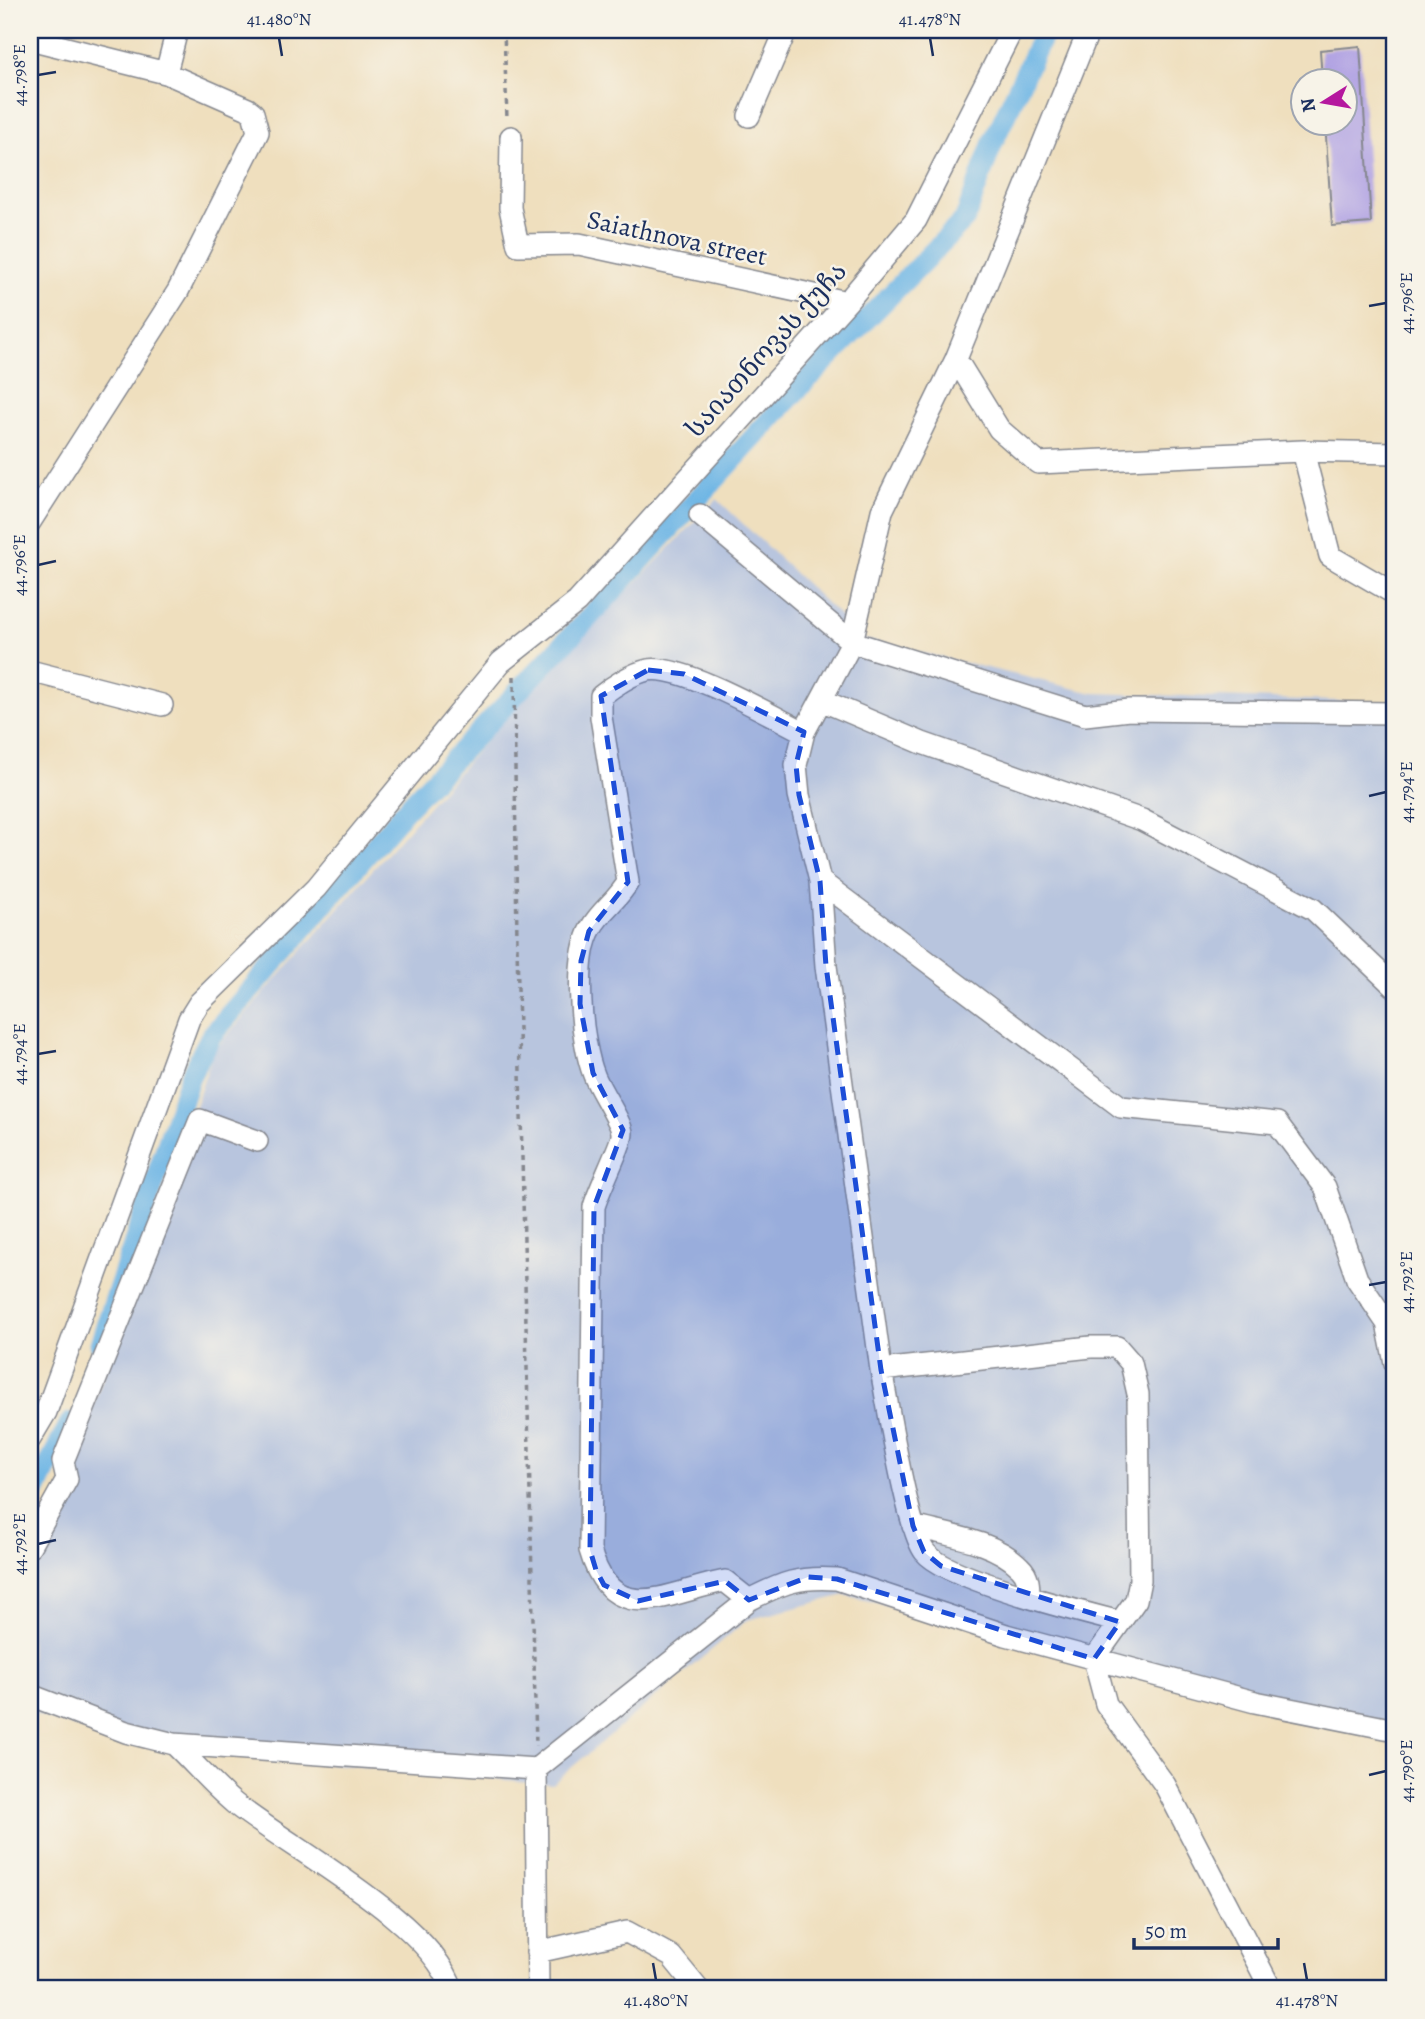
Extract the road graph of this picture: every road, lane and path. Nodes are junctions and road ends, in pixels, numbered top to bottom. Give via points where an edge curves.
1 (177, 30) edge
2 (505, 30) edge
3 (786, 30) edge
4 (1012, 30) edge
5 (1089, 30) edge
6 (30, 39) edge
7 (166, 74) junction
8 (749, 116) dead end
9 (511, 137) joint
10 (848, 302) junction
11 (956, 359) junction
12 (1303, 451) junction
13 (1395, 453) edge
14 (700, 514) dead end
15 (30, 522) edge
16 (1395, 594) edge
17 (852, 642) junction
18 (508, 664) junction
19 (30, 671) edge
20 (821, 699) junction
21 (162, 705) dead end
22 (1395, 713) edge
23 (804, 732) junction
24 (820, 881) junction
25 (1395, 987) edge
26 (257, 1140) dead end
27 (1395, 1363) edge
28 (881, 1370) junction
29 (30, 1439) edge
30 (914, 1526) junction
31 (30, 1546) edge
32 (1029, 1597) junction
33 (749, 1600) junction
34 (1120, 1622) junction
35 (1094, 1659) junction
36 (30, 1695) edge
37 (1395, 1730) edge
38 (173, 1744) junction
39 (536, 1769) junction
40 (537, 1952) junction
41 (452, 1989) edge
42 (538, 1989) edge
43 (698, 1989) edge
44 (1271, 1989) edge

1 - 7 street
2 - 9 path
3 - 8 street
4 - 10 street, საიათნოვას ქუჩა via 916,220
5 - 11 street
6 - 7 street
7 - 15 street via 247,109 257,122 256,141 178,291
9 - 10 street, Saiathnova street via 510,208 518,245 579,244
10 - 18 street, საიათნოვას ქუჩა via 577,602
11 - 12 street via 999,429 1038,463
11 - 17 street via 881,511
12 - 13 street
12 - 16 street via 1330,556
14 - 17 street
17 - 20 street
17 - 22 street via 1085,715 1129,710
18 - 29 street, საიათნოვას ქუჩა via 316,888 212,990 189,1019 46,1412
18 - 39 path via 515,752
19 - 21 street
20 - 23 street
20 - 25 street via 922,743 1142,820 1313,909
23 - 24 street via 796,765 799,795
23 - 33 street via 684,674 649,670 601,696 628,883 620,897 598,915 581,961 580,1004 593,1073 623,1130 594,1207 590,1550 604,1585 618,1595 658,1600 725,1581
24 - 27 street via 1121,1107 1277,1123 1325,1187 1357,1279 1387,1322
24 - 28 street via 825,966
26 - 31 street via 200,1120 63,1461 67,1479
28 - 30 street
28 - 34 street via 1117,1347 1131,1363 1138,1394 1140,1580 1136,1600
30 - 32 street via 924,1552 941,1566
30 - 32 street via 1001,1553 1021,1567
32 - 34 street
33 - 35 street via 779,1584 808,1577 837,1579
33 - 39 street
34 - 35 street
35 - 37 street via 1255,1702
35 - 44 street via 1106,1704 1165,1785
36 - 38 street via 126,1732
38 - 39 street
38 - 41 street via 234,1803 345,1878 407,1931 436,1961
39 - 40 street
40 - 42 street
40 - 43 street via 627,1933 671,1956

